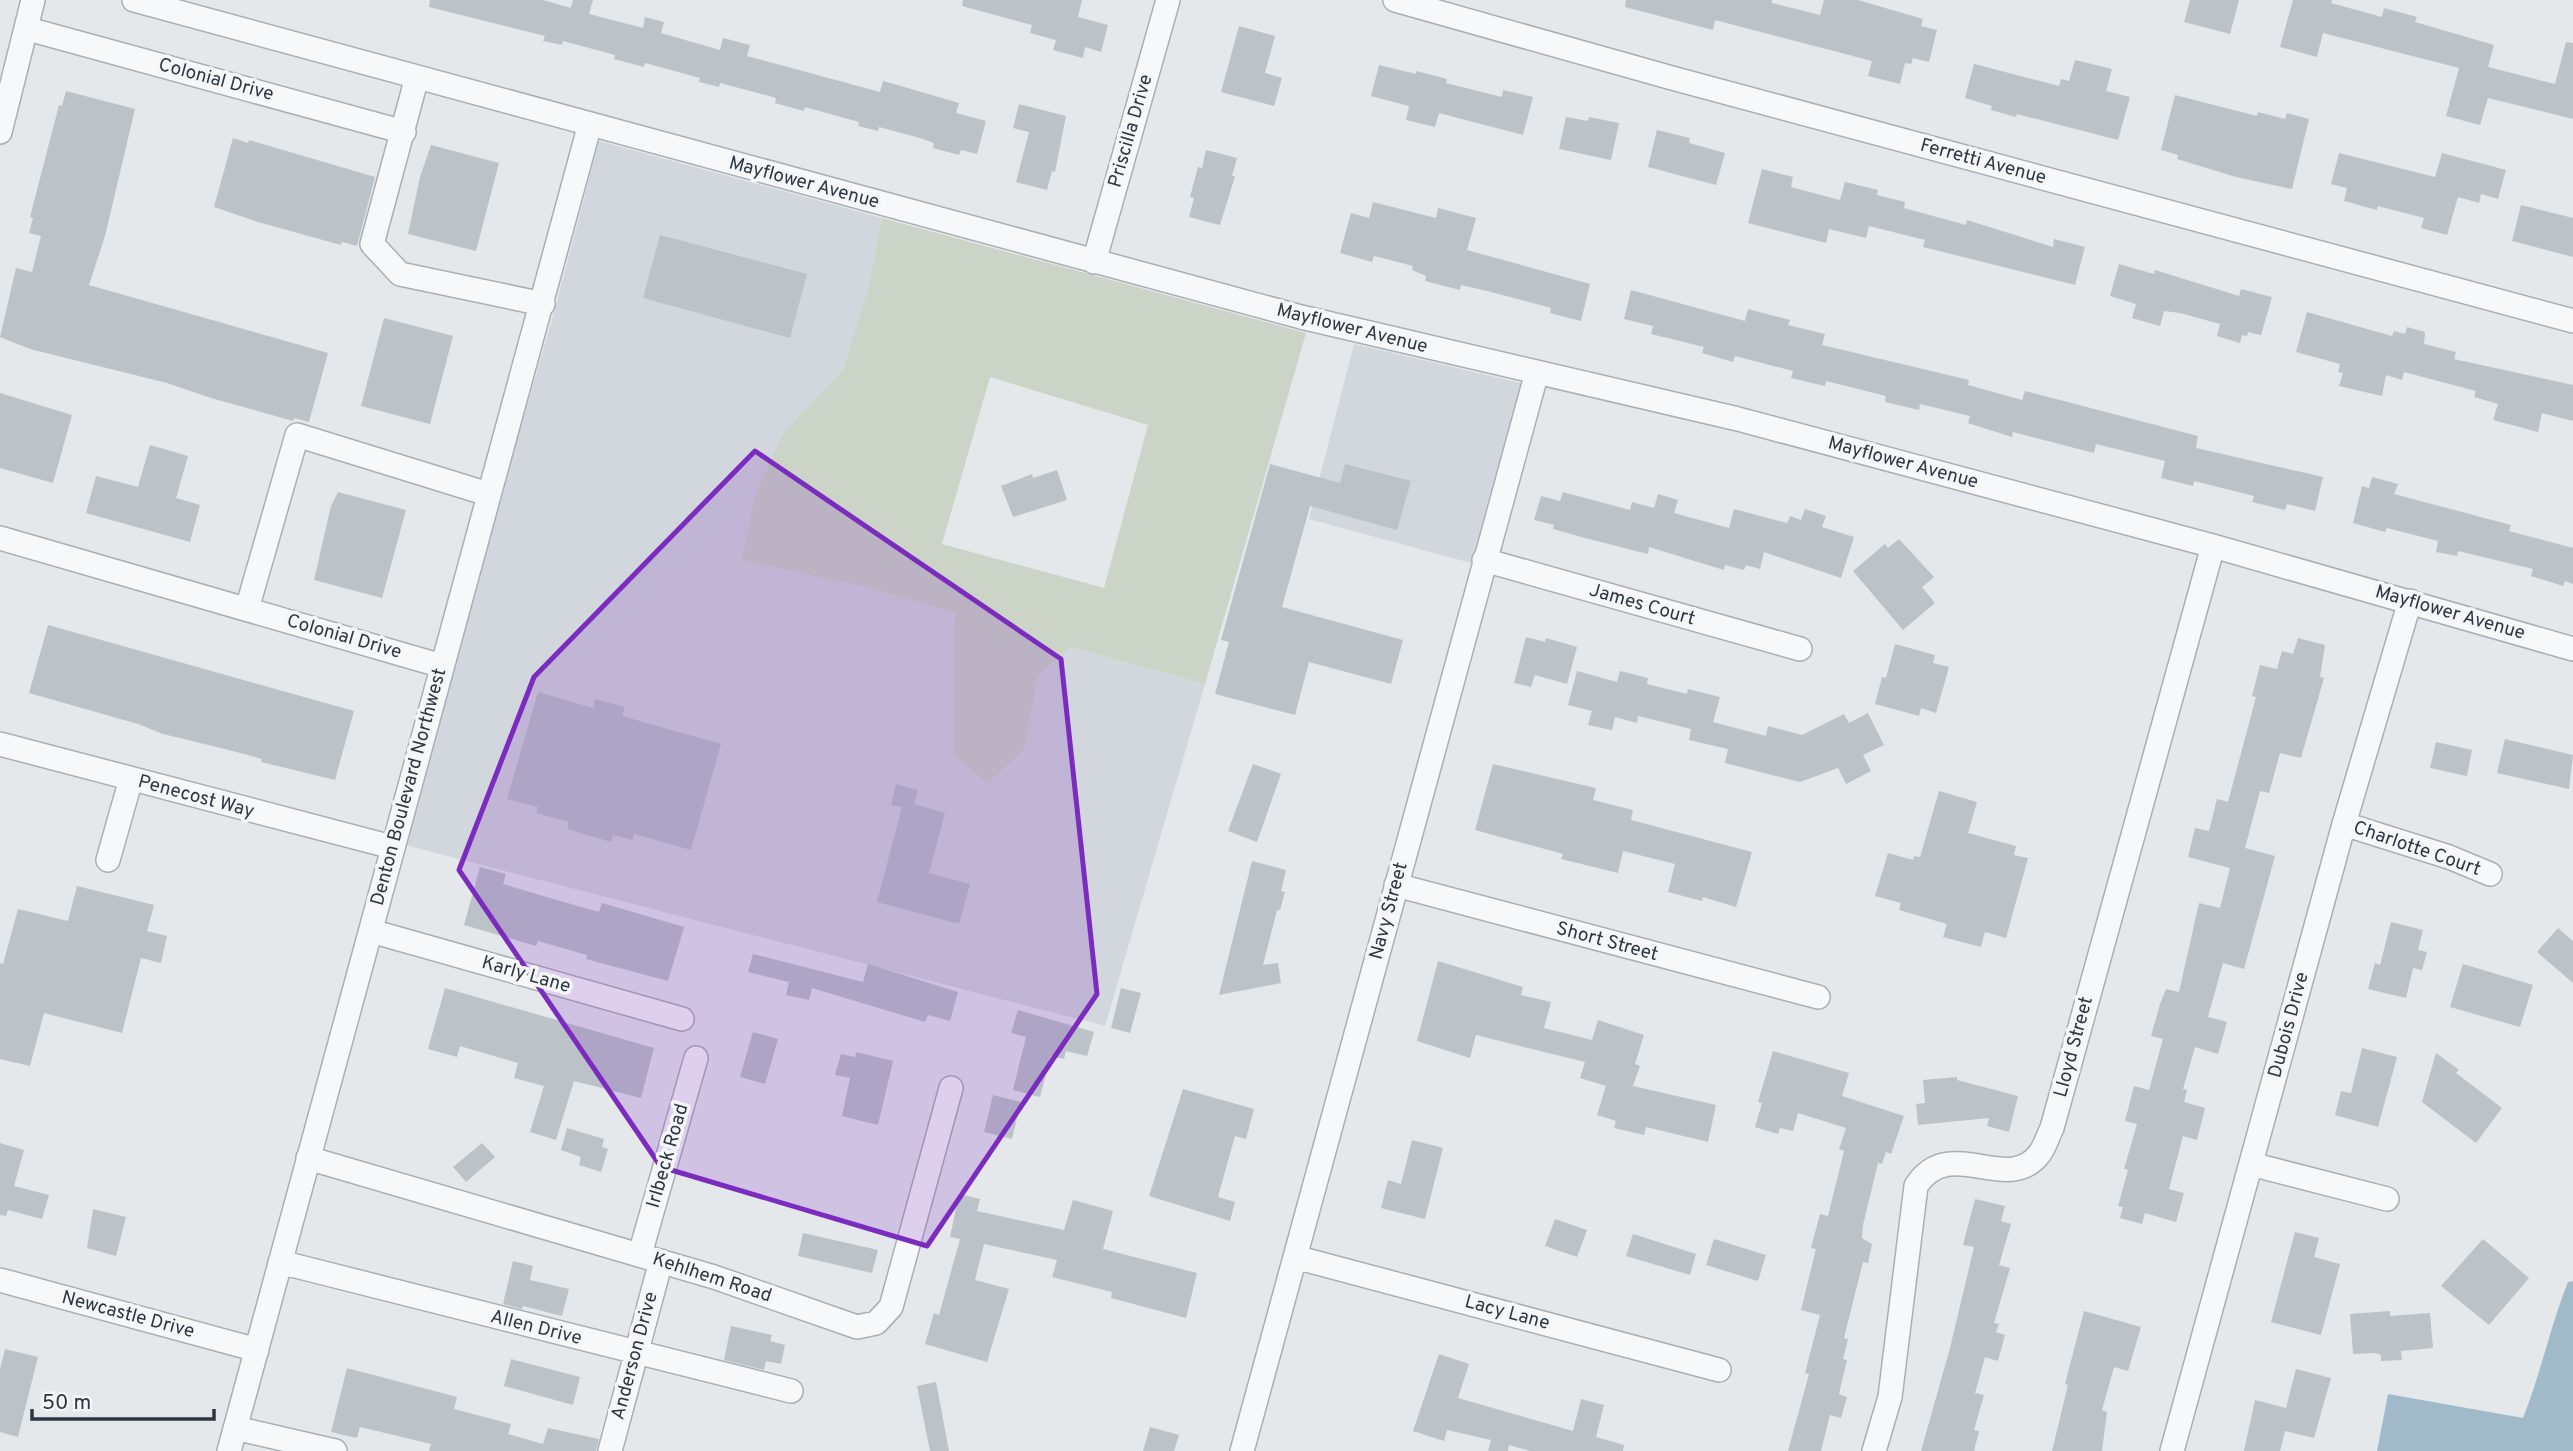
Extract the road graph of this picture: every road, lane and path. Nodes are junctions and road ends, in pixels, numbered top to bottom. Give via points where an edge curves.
1 (33, 0) edge
2 (134, 0) edge
3 (1168, 0) edge
4 (1395, 0) edge
5 (28, 29) junction
6 (417, 77) junction
7 (590, 124) junction
8 (0, 132) edge
9 (404, 132) junction
10 (1094, 262) junction
11 (543, 304) junction
12 (2573, 321) edge
13 (1537, 372) junction
14 (488, 494) junction
15 (0, 538) edge
16 (2213, 546) junction
17 (1484, 560) junction
18 (2410, 601) junction
19 (247, 609) junction
20 (1800, 649) dead end
21 (2573, 649) edge
22 (442, 666) junction
23 (0, 744) edge
24 (131, 779) junction
25 (2344, 824) junction
26 (392, 848) junction
27 (108, 860) dead end
28 (2490, 874) dead end
29 (1396, 885) junction
30 (371, 931) junction
31 (1818, 997) dead end
32 (682, 1019) dead end
33 (696, 1058) dead end
34 (951, 1088) dead end
35 (308, 1158) junction
36 (2251, 1164) junction
37 (2387, 1199) dead end
38 (1295, 1257) junction
39 (650, 1258) junction
40 (280, 1262) junction
41 (0, 1280) edge
42 (257, 1350) junction
43 (636, 1354) junction
44 (1719, 1370) dead end
45 (791, 1391) dead end
46 (235, 1428) junction
47 (229, 1451) edge
48 (335, 1451) edge
49 (610, 1451) edge
50 (1242, 1451) edge
51 (1874, 1451) edge
52 (2172, 1451) edge

1 - 5 street
2 - 6 street, Mayflower Avenue
3 - 10 street, Priscilla Drive
4 - 12 street, Ferretti Avenue
5 - 8 street
5 - 9 street, Colonial Drive
6 - 7 street, Mayflower Avenue
6 - 9 street
7 - 10 street, Mayflower Avenue
7 - 11 street, Denton Boulevard Northwest
9 - 11 street via 372,244 400,274
10 - 13 street, Mayflower Avenue
11 - 14 street, Denton Boulevard Northwest
13 - 16 street, Mayflower Avenue via 1738,419
13 - 17 street, Navy Street
14 - 19 street via 297,435
14 - 22 street, Denton Boulevard Northwest
15 - 19 street, Colonial Drive
16 - 18 street, Mayflower Avenue
16 - 51 street, Lloyd Street via 2052,1128 2040,1153 2028,1164 2004,1170 1958,1162 1940,1164 1925,1172 1916,1186 1890,1397
17 - 20 street, James Court
17 - 29 street, Navy Street
18 - 21 street, Mayflower Avenue
18 - 25 street, Dubois Drive
19 - 22 street, Colonial Drive
22 - 26 street, Denton Boulevard Northwest
23 - 24 street, Penecost Way
24 - 26 street, Penecost Way
24 - 27 street
25 - 28 street, Charlotte Court
25 - 36 street, Dubois Drive
26 - 30 street, Denton Boulevard Northwest
29 - 31 street, Short Street
29 - 38 street, Navy Street
30 - 32 street, Karly Lane
30 - 35 street, Denton Boulevard Northwest
33 - 39 street, Irlbeck Road
34 - 39 street, Kehlhem Road via 891,1307 876,1323 858,1326
35 - 39 street, Kehlhem Road
35 - 40 street, Denton Boulevard Northwest
36 - 37 street
36 - 52 street, Dubois Drive
38 - 44 street, Lacy Lane
38 - 50 street, Navy Street
39 - 43 street, Anderson Drive
40 - 42 street, Denton Boulevard Northwest
40 - 43 street, Allen Drive
41 - 42 street, Newcastle Drive
42 - 46 street, Denton Boulevard Northwest
43 - 45 street, Allen Drive
43 - 49 street, Anderson Drive
46 - 47 street, Denton Boulevard Northwest
46 - 48 street

